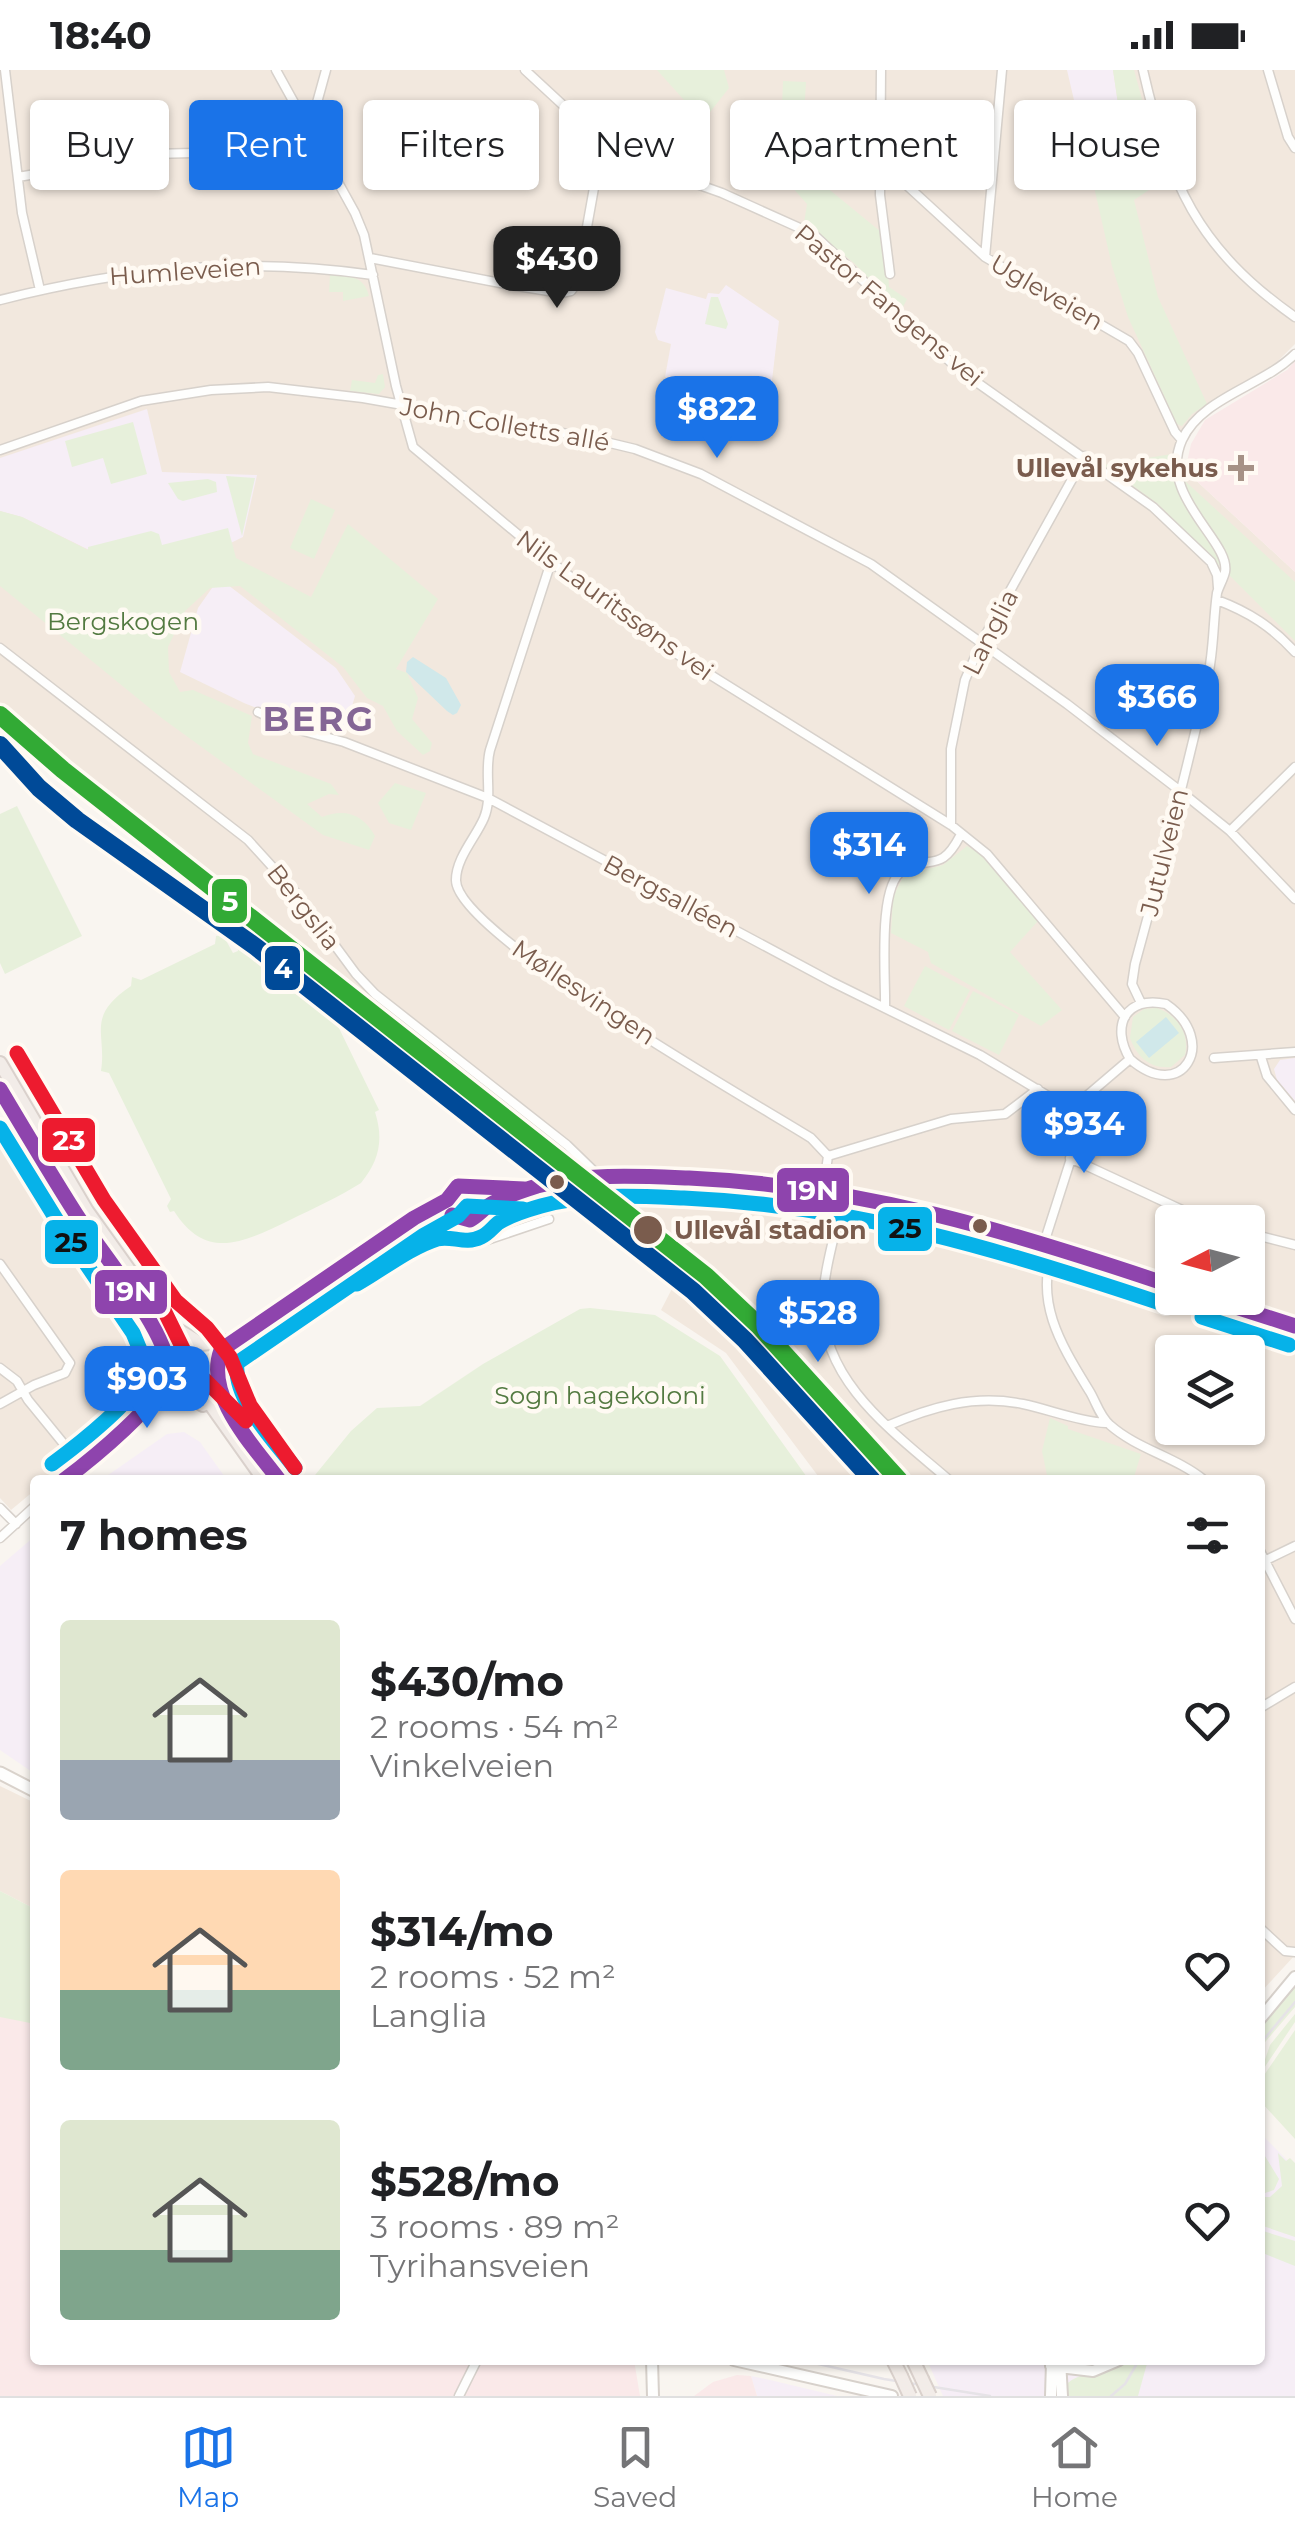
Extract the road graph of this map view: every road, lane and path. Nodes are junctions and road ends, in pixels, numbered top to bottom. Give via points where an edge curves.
1 (5, 70) edge
2 (276, 70) edge
3 (326, 70) edge
4 (525, 70) edge
5 (881, 70) edge
6 (1002, 70) edge
7 (1142, 70) edge
8 (1268, 70) edge
9 (293, 100) edge
10 (318, 100) edge
11 (881, 100) edge
12 (559, 102) edge
13 (1295, 148) edge
14 (189, 153) edge
15 (18, 177) junction
16 (710, 189) edge
17 (343, 190) edge
18 (594, 190) edge
19 (880, 190) edge
20 (912, 190) edge
21 (985, 257) junction
22 (370, 258) junction
23 (890, 274) dead end
24 (373, 275) junction
25 (40, 290) junction
26 (0, 300) edge
27 (1295, 317) edge
28 (1295, 354) edge
29 (401, 406) junction
30 (1182, 440) junction
31 (0, 450) edge
32 (1085, 456) junction
33 (551, 562) junction
34 (1218, 588) junction
35 (1217, 600) junction
36 (981, 643) junction
37 (0, 648) edge
38 (1295, 652) edge
39 (258, 712) dead end
40 (1295, 767) edge
41 (1179, 790) junction
42 (488, 798) junction
43 (950, 825) junction
44 (1230, 831) junction
45 (960, 836) junction
46 (1295, 899) edge
47 (1140, 1003) junction
48 (885, 1008) junction
49 (1125, 1016) junction
50 (1295, 1052) edge
51 (1261, 1057) junction
52 (1214, 1058) dead end
53 (1130, 1059) junction
54 (0, 1064) edge
55 (0, 1089) edge
56 (1038, 1089) junction
57 (1295, 1110) edge
58 (1070, 1112) junction
59 (828, 1156) junction
60 (1070, 1158) junction
61 (596, 1177) junction
62 (476, 1188) junction
63 (525, 1189) junction
64 (823, 1192) junction
65 (843, 1195) junction
66 (447, 1200) junction
67 (1171, 1205) edge
68 (482, 1210) junction
69 (452, 1215) junction
70 (550, 1219) dead end
71 (471, 1220) junction
72 (1265, 1237) edge
73 (1049, 1245) junction
74 (1295, 1245) edge
75 (0, 1264) edge
76 (347, 1267) junction
77 (1155, 1280) edge
78 (1261, 1315) edge
79 (156, 1319) junction
80 (1295, 1326) edge
81 (236, 1338) junction
82 (0, 1368) edge
83 (23, 1391) junction
84 (156, 1397) junction
85 (0, 1404) edge
86 (228, 1420) junction
87 (1106, 1423) junction
88 (887, 1426) junction
89 (82, 1465) junction
90 (70, 1475) edge
91 (261, 1475) edge
92 (275, 1475) edge
93 (943, 1475) edge
94 (1197, 1475) edge
95 (0, 1508) edge
96 (30, 1511) edge
97 (16, 1524) junction
98 (0, 1538) edge
99 (1295, 1546) edge
100 (1265, 1557) edge
101 (1265, 1564) edge
102 (1295, 1619) edge
103 (1295, 1687) edge
104 (1265, 1705) edge
105 (0, 1773) edge
106 (30, 1788) edge
107 (1265, 1932) edge
108 (1294, 1952) edge
109 (1295, 1978) edge
110 (1265, 2013) edge
111 (474, 2365) edge
112 (652, 2365) edge
113 (756, 2365) edge
114 (896, 2365) edge
115 (915, 2365) edge
116 (1056, 2365) edge
117 (1056, 2365) edge
118 (1065, 2365) edge
119 (1107, 2365) edge
120 (459, 2396) edge
121 (653, 2396) edge
122 (892, 2396) edge
123 (910, 2396) edge
124 (930, 2396) edge
125 (1052, 2396) edge
126 (1062, 2396) edge

1 - 15 street
2 - 9 street, Nils Lauritssøns vei
3 - 10 street
4 - 12 street, Pastor Fangens vei
5 - 11 street
6 - 21 street
7 - 27 street via 1165,155 1190,209 1233,267
8 - 13 street
14 - 15 street
15 - 25 street
16 - 32 street, Pastor Fangens vei via 813,234 958,369
17 - 22 street, Nils Lauritssøns vei
18 - 22 street via 571,291
19 - 23 street
20 - 21 street, Ugleveien
21 - 30 street, Ugleveien via 1129,342
22 - 24 street, Nils Lauritssøns vei
24 - 25 street, Humleveien via 228,264 133,271
24 - 29 street, Nils Lauritssøns vei
25 - 26 street, Humleveien
28 - 30 street via 1198,418
29 - 31 street, John Colletts allé via 298,389 226,388 141,402
29 - 33 street, Nils Lauritssøns vei via 413,447
29 - 36 street, John Colletts allé via 585,437 701,474 871,564
30 - 34 street, Jutulveien via 1184,493 1225,562
32 - 34 street, Pastor Fangens vei via 1153,507 1210,562
32 - 36 street, Langlia
33 - 42 street, Møllesvingen via 485,768
33 - 43 street, Nils Lauritssøns vei via 710,677
34 - 35 street, Jutulveien
35 - 38 street via 1271,628
35 - 41 street, Jutulveien via 1208,674
36 - 41 street, John Colletts allé
36 - 43 street, Langlia via 954,724
37 - 61 street, Bergslia via 248,840 375,994 567,1146
39 - 42 street, Bergsalléen
40 - 44 street
41 - 44 street, John Colletts allé
41 - 47 street, Jutulveien via 1135,964 1132,984
42 - 48 street, Bergsalléen
42 - 59 street, Møllesvingen via 456,881 473,910 534,964 798,1130
43 - 45 street, Nils Lauritssøns vei
44 - 46 street, John Colletts allé
45 - 48 street via 948,856 896,876 883,920
45 - 49 street, Nils Lauritssøns vei via 986,854
47 - 49 street
47 - 53 street via 1166,1004 1178,1012 1194,1040 1193,1054 1181,1071 1162,1076
48 - 56 street, Bergsalléen
49 - 53 street via 1121,1038
50 - 51 street
51 - 52 street
51 - 57 street via 1266,1076
53 - 58 street
54 - 79 highway
55 - 79 highway via 77,1216
56 - 58 street, Bergsalléen
56 - 59 street via 1005,1114 952,1118
58 - 60 street via 1078,1130
59 - 64 street
60 - 67 street
60 - 73 street
61 - 63 main road
61 - 64 main road via 707,1179
62 - 63 main road
62 - 66 main road via 458,1186
62 - 68 main road
63 - 68 main road
64 - 65 main road
65 - 73 main road
65 - 88 street via 826,1274 824,1321 855,1392
66 - 69 main road
66 - 76 main road
68 - 71 main road
69 - 71 main road
69 - 76 main road via 424,1222
70 - 71 street via 484,1241
72 - 74 street
73 - 77 main road
73 - 87 street via 1045,1281 1051,1316
75 - 83 street via 70,1364 66,1373
76 - 81 main road
78 - 80 main road
79 - 81 highway via 201,1344
79 - 84 highway via 169,1367
79 - 86 highway
81 - 86 highway via 215,1358
82 - 83 street
83 - 85 street
83 - 89 street
84 - 86 highway via 187,1392
84 - 89 street
86 - 91 highway
86 - 92 highway
87 - 88 street via 987,1400 944,1404
87 - 94 street
88 - 93 street
89 - 90 street
95 - 97 street
96 - 97 street
97 - 98 street
99 - 100 street
101 - 102 street
103 - 104 street
105 - 106 main road
107 - 108 street
109 - 110 street
111 - 120 street
112 - 121 street
113 - 122 street
114 - 123 highway, bridge
115 - 124 highway, bridge
116 - 125 street
117 - 126 street
118 - 119 street via 1093,2371

